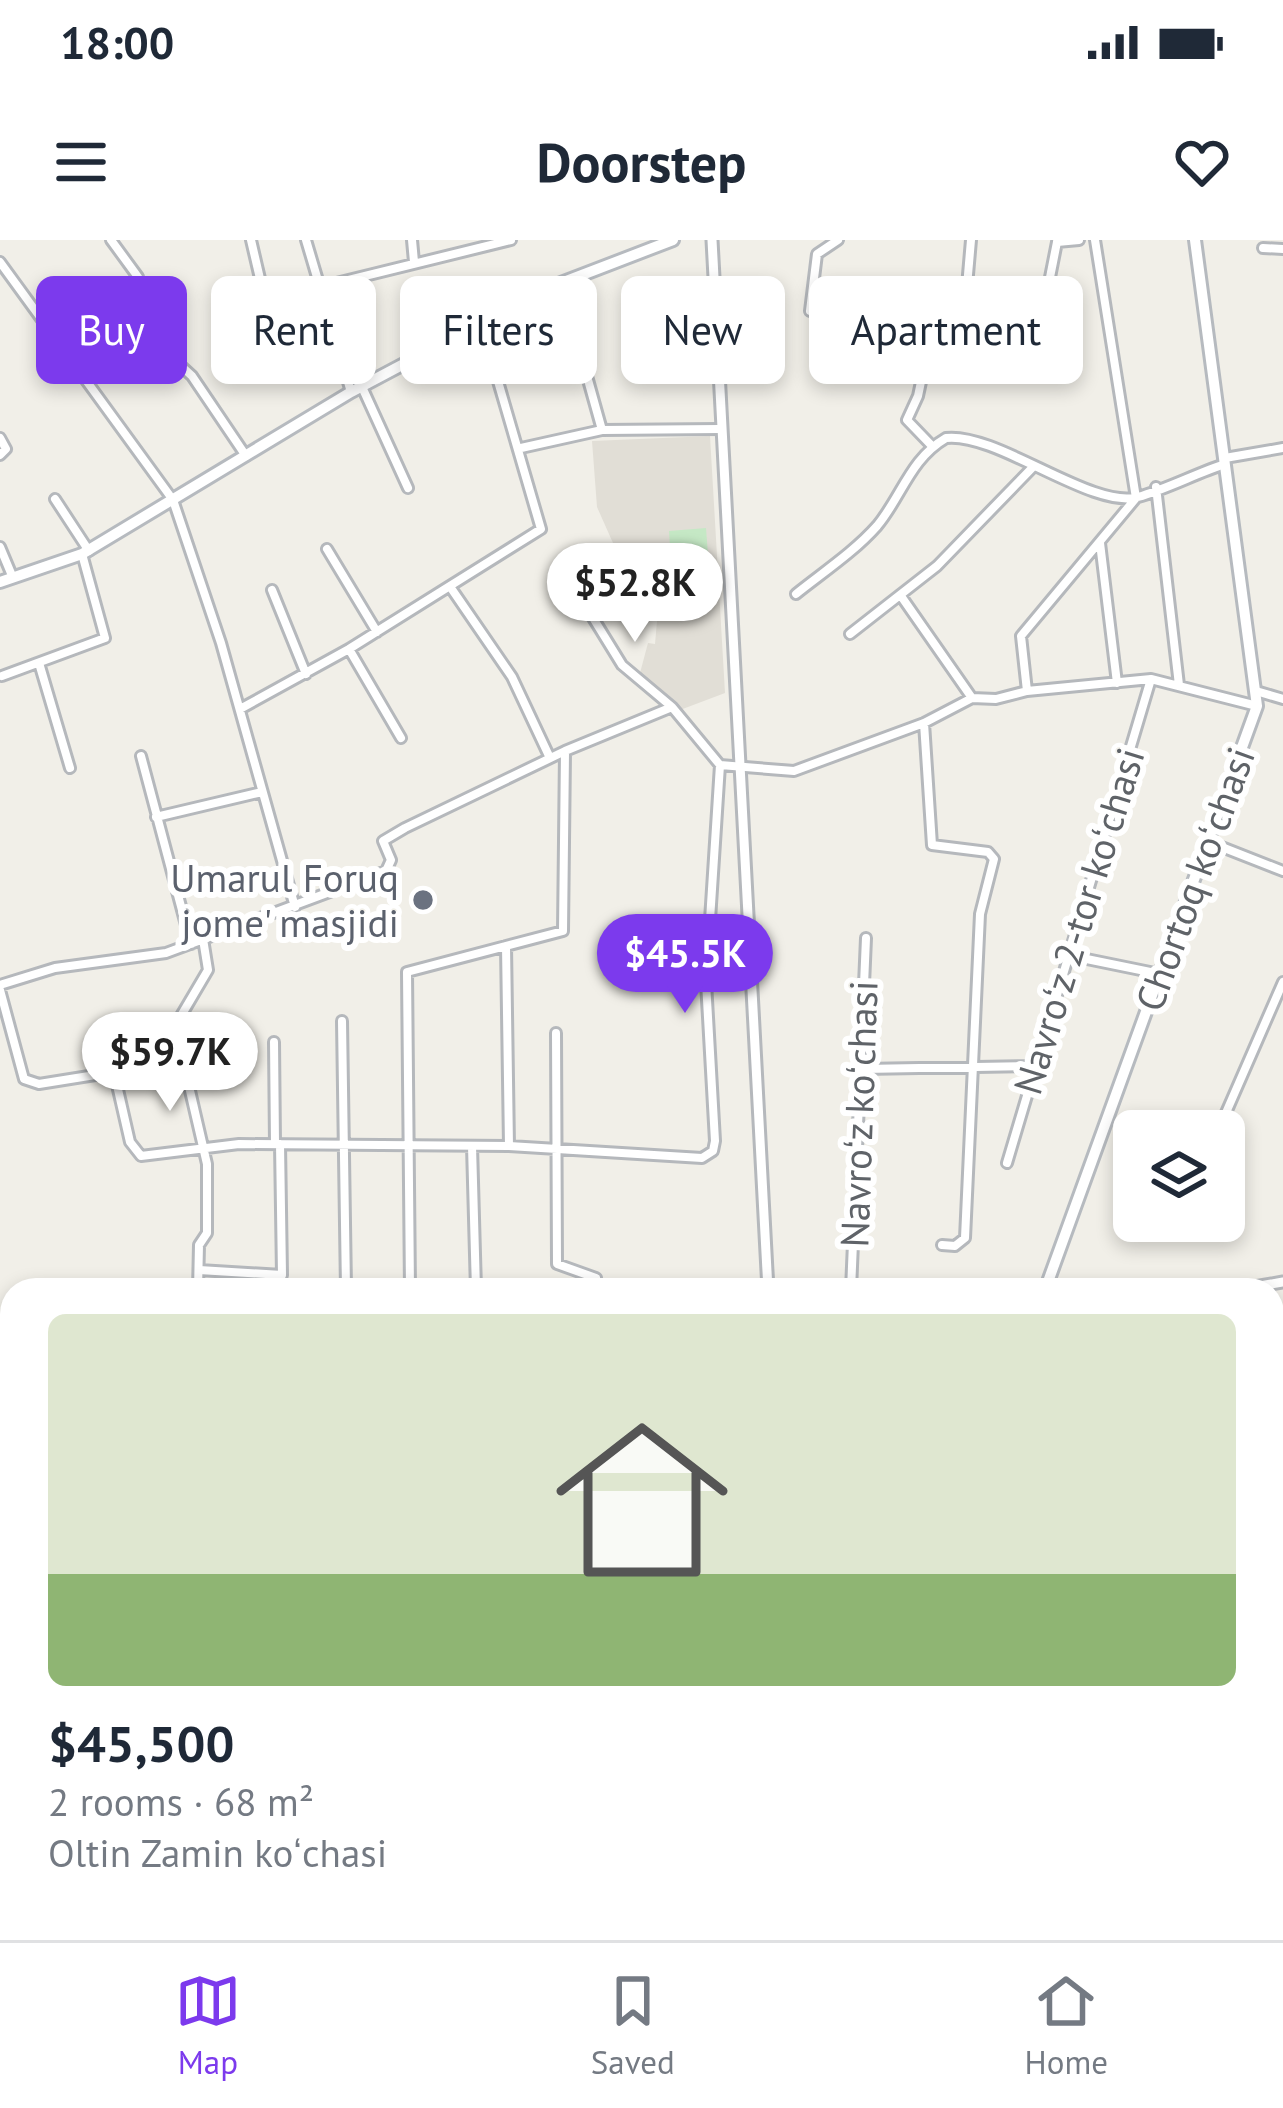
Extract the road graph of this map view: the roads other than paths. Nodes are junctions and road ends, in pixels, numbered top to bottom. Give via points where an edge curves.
1 (111, 240) edge
2 (251, 240) edge
3 (306, 240) edge
4 (412, 240) edge
5 (511, 240) edge
6 (673, 240) edge
7 (712, 240) edge
8 (838, 240) edge
9 (971, 240) edge
10 (1079, 240) edge
11 (1095, 240) edge
12 (1195, 240) edge
13 (1057, 241) edge
14 (1263, 248) dead end
15 (1283, 249) edge
16 (0, 262) edge
17 (414, 262) junction
18 (259, 276) edge
19 (317, 276) edge
20 (361, 276) edge
21 (579, 276) edge
22 (815, 276) edge
23 (1050, 276) edge
24 (400, 366) edge
25 (353, 384) edge
26 (501, 384) edge
27 (589, 384) edge
28 (356, 390) junction
29 (720, 429) junction
30 (602, 430) junction
31 (0, 438) edge
32 (932, 446) junction
33 (521, 448) junction
34 (1283, 448) edge
35 (0, 455) edge
36 (246, 456) junction
37 (1225, 461) junction
38 (1032, 469) junction
39 (1156, 487) junction
40 (408, 488) dead end
41 (1136, 498) junction
42 (55, 499) dead end
43 (173, 500) junction
44 (1100, 544) junction
45 (0, 547) edge
46 (327, 548) dead end
47 (86, 552) junction
48 (6, 580) edge
49 (451, 588) junction
50 (272, 590) dead end
51 (796, 594) dead end
52 (901, 596) junction
53 (582, 600) dead end
54 (377, 632) junction
55 (850, 634) dead end
56 (349, 649) junction
57 (39, 663) junction
58 (306, 674) junction
59 (2, 676) edge
60 (1151, 679) junction
61 (1117, 683) junction
62 (1179, 685) junction
63 (1028, 691) junction
64 (1256, 691) junction
65 (1282, 697) edge
66 (972, 698) junction
67 (1257, 706) junction
68 (672, 707) junction
69 (240, 709) junction
70 (924, 723) junction
71 (401, 738) dead end
72 (565, 751) junction
73 (141, 756) dead end
74 (550, 758) junction
75 (720, 765) junction
76 (70, 768) dead end
77 (740, 770) junction
78 (262, 792) junction
79 (157, 817) junction
80 (1209, 842) junction
81 (1283, 872) edge
82 (295, 907) junction
83 (866, 938) dead end
84 (203, 939) junction
85 (190, 944) junction
86 (506, 946) junction
87 (1067, 956) junction
88 (1162, 974) junction
89 (1283, 982) edge
90 (0, 987) edge
91 (342, 1021) dead end
92 (556, 1033) dead end
93 (274, 1042) dead end
94 (1036, 1066) junction
95 (970, 1068) junction
96 (863, 1070) junction
97 (1227, 1110) edge
98 (277, 1144) junction
99 (345, 1145) junction
100 (409, 1146) junction
101 (472, 1146) junction
102 (508, 1146) junction
103 (559, 1148) junction
104 (201, 1149) junction
105 (1006, 1163) dead end
106 (942, 1245) dead end
107 (199, 1270) junction
108 (199, 1278) edge
109 (346, 1278) edge
110 (410, 1278) edge
111 (476, 1278) edge
112 (596, 1278) dead end
113 (766, 1278) edge
114 (852, 1278) edge
115 (1049, 1278) edge

1 - 36 street via 138,277 120,292
2 - 18 street
3 - 19 street
4 - 17 street
5 - 17 street
6 - 21 main road
7 - 29 street
8 - 22 street via 817,254
9 - 32 street via 964,321 932,330 907,420
10 - 13 street
11 - 41 street
12 - 37 main road, Chortoq koʻchasi
13 - 23 street
14 - 15 street
16 - 43 street
17 - 20 street
24 - 28 main road
25 - 28 street
26 - 33 street
27 - 30 street
28 - 36 main road
28 - 40 street
29 - 30 street
29 - 77 street
30 - 33 street
31 - 35 street
32 - 38 street via 978,439
32 - 51 street via 872,532
33 - 49 street via 542,526
34 - 37 street
36 - 43 main road
37 - 39 street
37 - 64 main road, Chortoq koʻchasi
38 - 41 street
38 - 52 street
39 - 41 street
39 - 62 street
41 - 44 street
42 - 47 street
43 - 47 main road
43 - 69 street
44 - 61 street
44 - 63 street via 1021,636
45 - 48 street
46 - 54 street
47 - 48 main road
47 - 57 street via 107,634
49 - 54 street
49 - 74 street via 512,677
50 - 58 street
52 - 55 street
52 - 66 street
53 - 68 street via 622,665
54 - 56 street
56 - 58 street
56 - 71 street
57 - 59 street
57 - 76 street
58 - 69 street
60 - 61 street
60 - 62 street
60 - 87 street, Navroʻz 2-tor koʻchasi
61 - 63 street
62 - 67 street
63 - 66 street
64 - 65 street
64 - 67 main road, Chortoq koʻchasi
66 - 70 street
67 - 80 main road, Chortoq koʻchasi
68 - 72 street
68 - 75 street
69 - 78 street
70 - 77 street via 794,772
70 - 95 street via 933,847 994,856 980,914
72 - 74 street
72 - 86 street via 563,931
73 - 79 street
74 - 82 street via 383,841 392,860 386,871
75 - 77 street
75 - 103 street via 706,982 713,1151 702,1158
77 - 113 street
78 - 79 street
78 - 82 street
79 - 85 street
80 - 81 street
80 - 88 main road, Chortoq koʻchasi
82 - 84 street
83 - 96 street, Navroʻz koʻchasi
84 - 85 street
84 - 104 street via 208,970 175,1026
85 - 90 street via 55,968
86 - 100 street via 407,972
86 - 102 street
87 - 88 street
87 - 94 street, Navroʻz 2-tor koʻchasi
88 - 115 main road, Chortoq koʻchasi
89 - 97 street
90 - 104 street via 24,1079 39,1084 114,1072 134,1152
91 - 99 street
92 - 103 street
93 - 98 street
94 - 95 street
94 - 105 street, Navroʻz 2-tor koʻchasi
95 - 96 street
95 - 106 street via 965,1238
96 - 114 street, Navroʻz koʻchasi
98 - 99 street
98 - 104 street
98 - 107 street via 282,1275
99 - 100 street
99 - 109 street
100 - 101 street
100 - 110 street
101 - 102 street
101 - 111 street
102 - 103 street
103 - 112 street via 557,1264
104 - 107 street via 209,1206
107 - 108 street

